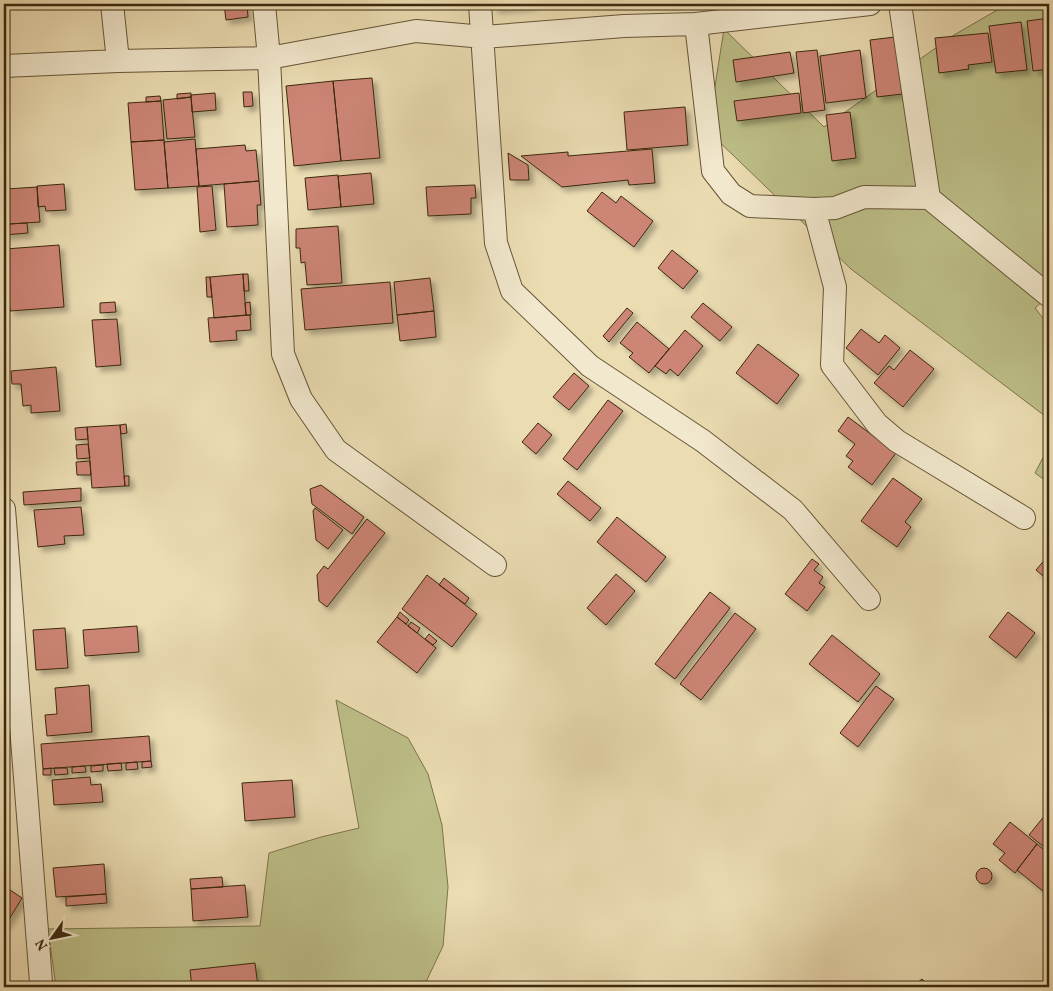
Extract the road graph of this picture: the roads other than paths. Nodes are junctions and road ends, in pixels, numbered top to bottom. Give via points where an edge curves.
1 (112, 4) edge
2 (264, 4) edge
3 (480, 4) edge
4 (870, 4) edge
5 (900, 4) edge
6 (696, 24) junction
7 (484, 37) junction
8 (269, 58) junction
9 (118, 61) junction
10 (4, 66) edge
11 (929, 198) junction
12 (814, 209) junction
13 (1049, 296) edge
14 (4, 509) edge
15 (1024, 518) dead end
16 (495, 565) dead end
17 (7, 573) edge
18 (868, 599) dead end
19 (41, 982) dead end

1 - 9 street
2 - 8 street
3 - 7 street
4 - 6 street
5 - 11 street
6 - 7 street
6 - 12 street via 713,171 731,194 750,206
7 - 8 street via 416,31
7 - 18 street via 496,243 512,291 590,366 703,441 793,510
8 - 9 street
8 - 16 street via 283,354 301,399 336,450
9 - 10 street
11 - 12 street via 864,197 835,208
11 - 13 street
12 - 15 street via 836,287 832,365 877,424 897,441
14 - 17 street
17 - 19 street

